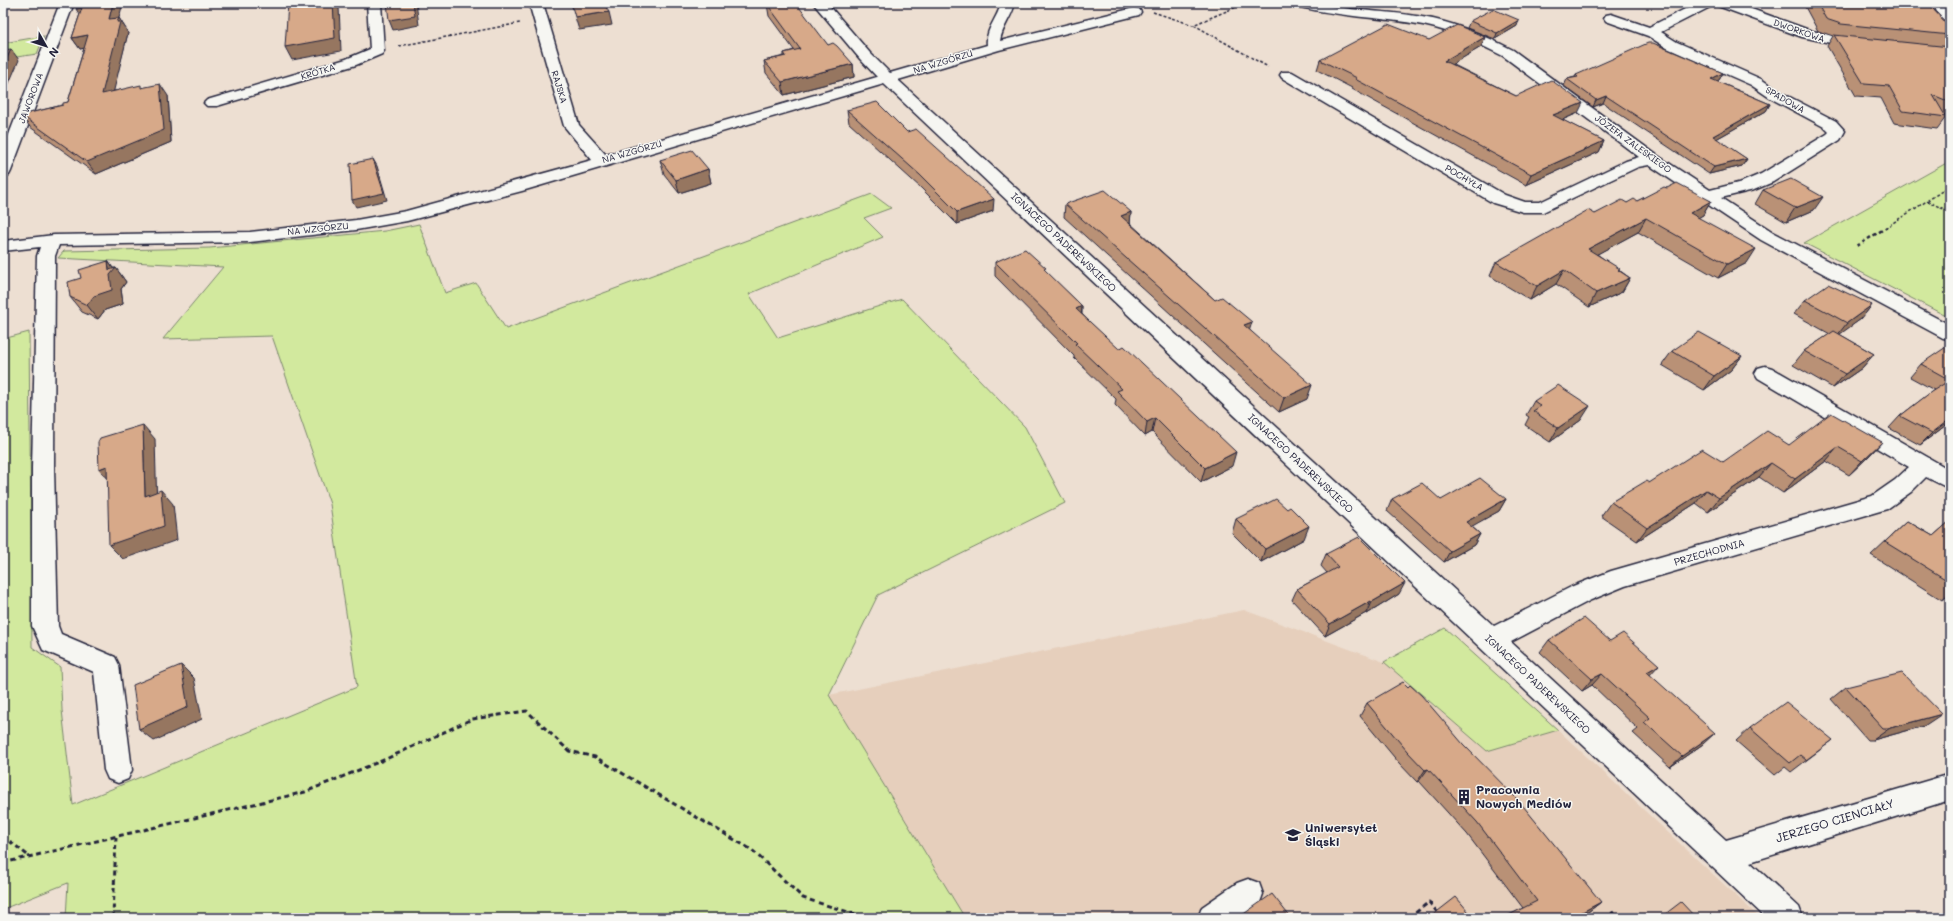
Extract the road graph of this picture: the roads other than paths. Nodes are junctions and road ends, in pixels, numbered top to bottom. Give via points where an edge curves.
1 (67, 3) edge
2 (374, 3) edge
3 (536, 3) edge
4 (820, 3) edge
5 (1008, 3) edge
6 (1301, 3) edge
7 (1707, 3) edge
8 (1723, 3) edge
9 (1941, 3) edge
10 (1945, 3) edge
11 (1950, 6) edge
12 (1134, 12) road end
13 (1611, 18) dead end
14 (1950, 18) edge
15 (1653, 33) junction
16 (994, 47) junction
17 (1875, 47) edge
18 (1280, 72) road end
19 (888, 79) junction
20 (212, 103) dead end
21 (1652, 159) junction
22 (602, 161) junction
23 (3, 171) edge
24 (1706, 196) junction
25 (54, 240) junction
26 (3, 246) edge
27 (1950, 333) edge
28 (1765, 373) dead end
29 (1924, 466) junction
30 (1950, 481) edge
31 (1491, 640) junction
32 (118, 770) dead end
33 (1950, 787) edge
34 (1721, 856) junction
35 (1248, 894) dead end
36 (1213, 918) edge
37 (1788, 918) edge

1 - 23 street, JAWOROWA
2 - 20 street, KRÓTKA via 377,51 350,62
3 - 22 street, RAJSKA via 572,126
4 - 19 street, IGNACEGO PADEREWSKIEGO
5 - 16 street via 994,32
6 - 21 street, JÓZEFA ZALESKIEGO via 1338,12 1422,22 1451,28 1481,39 1508,53
7 - 15 street via 1654,30
8 - 17 street, DWORKOWA via 1814,37 1832,42
9 - 14 street via 1942,11
10 - 11 street
12 - 16 street, NA WZGÓRZU
13 - 15 street
15 - 24 street, SPADOWA via 1672,45 1756,82 1830,124 1837,131 1834,138 1767,178 1748,186
16 - 19 street, NA WZGÓRZU
18 - 21 street, POCHYŁA via 1499,199 1523,207 1534,208 1552,204 1632,164
19 - 22 street, NA WZGÓRZU
19 - 31 street, IGNACEGO PADEREWSKIEGO
21 - 24 street, JÓZEFA ZALESKIEGO
22 - 25 street, NA WZGÓRZU via 447,206 356,225 250,237
24 - 27 street, JÓZEFA ZALESKIEGO via 1767,236
25 - 26 street, NA WZGÓRZU
25 - 32 street via 46,256 43,468 45,626 52,642 106,665
28 - 29 street
29 - 30 street
29 - 31 street, PRZECHODNIA via 1903,486 1879,503 1620,578 1582,593
31 - 34 street, IGNACEGO PADEREWSKIEGO
33 - 34 street, JERZEGO CIENCIAŁY
34 - 37 street, IGNACEGO PADEREWSKIEGO
35 - 36 street

